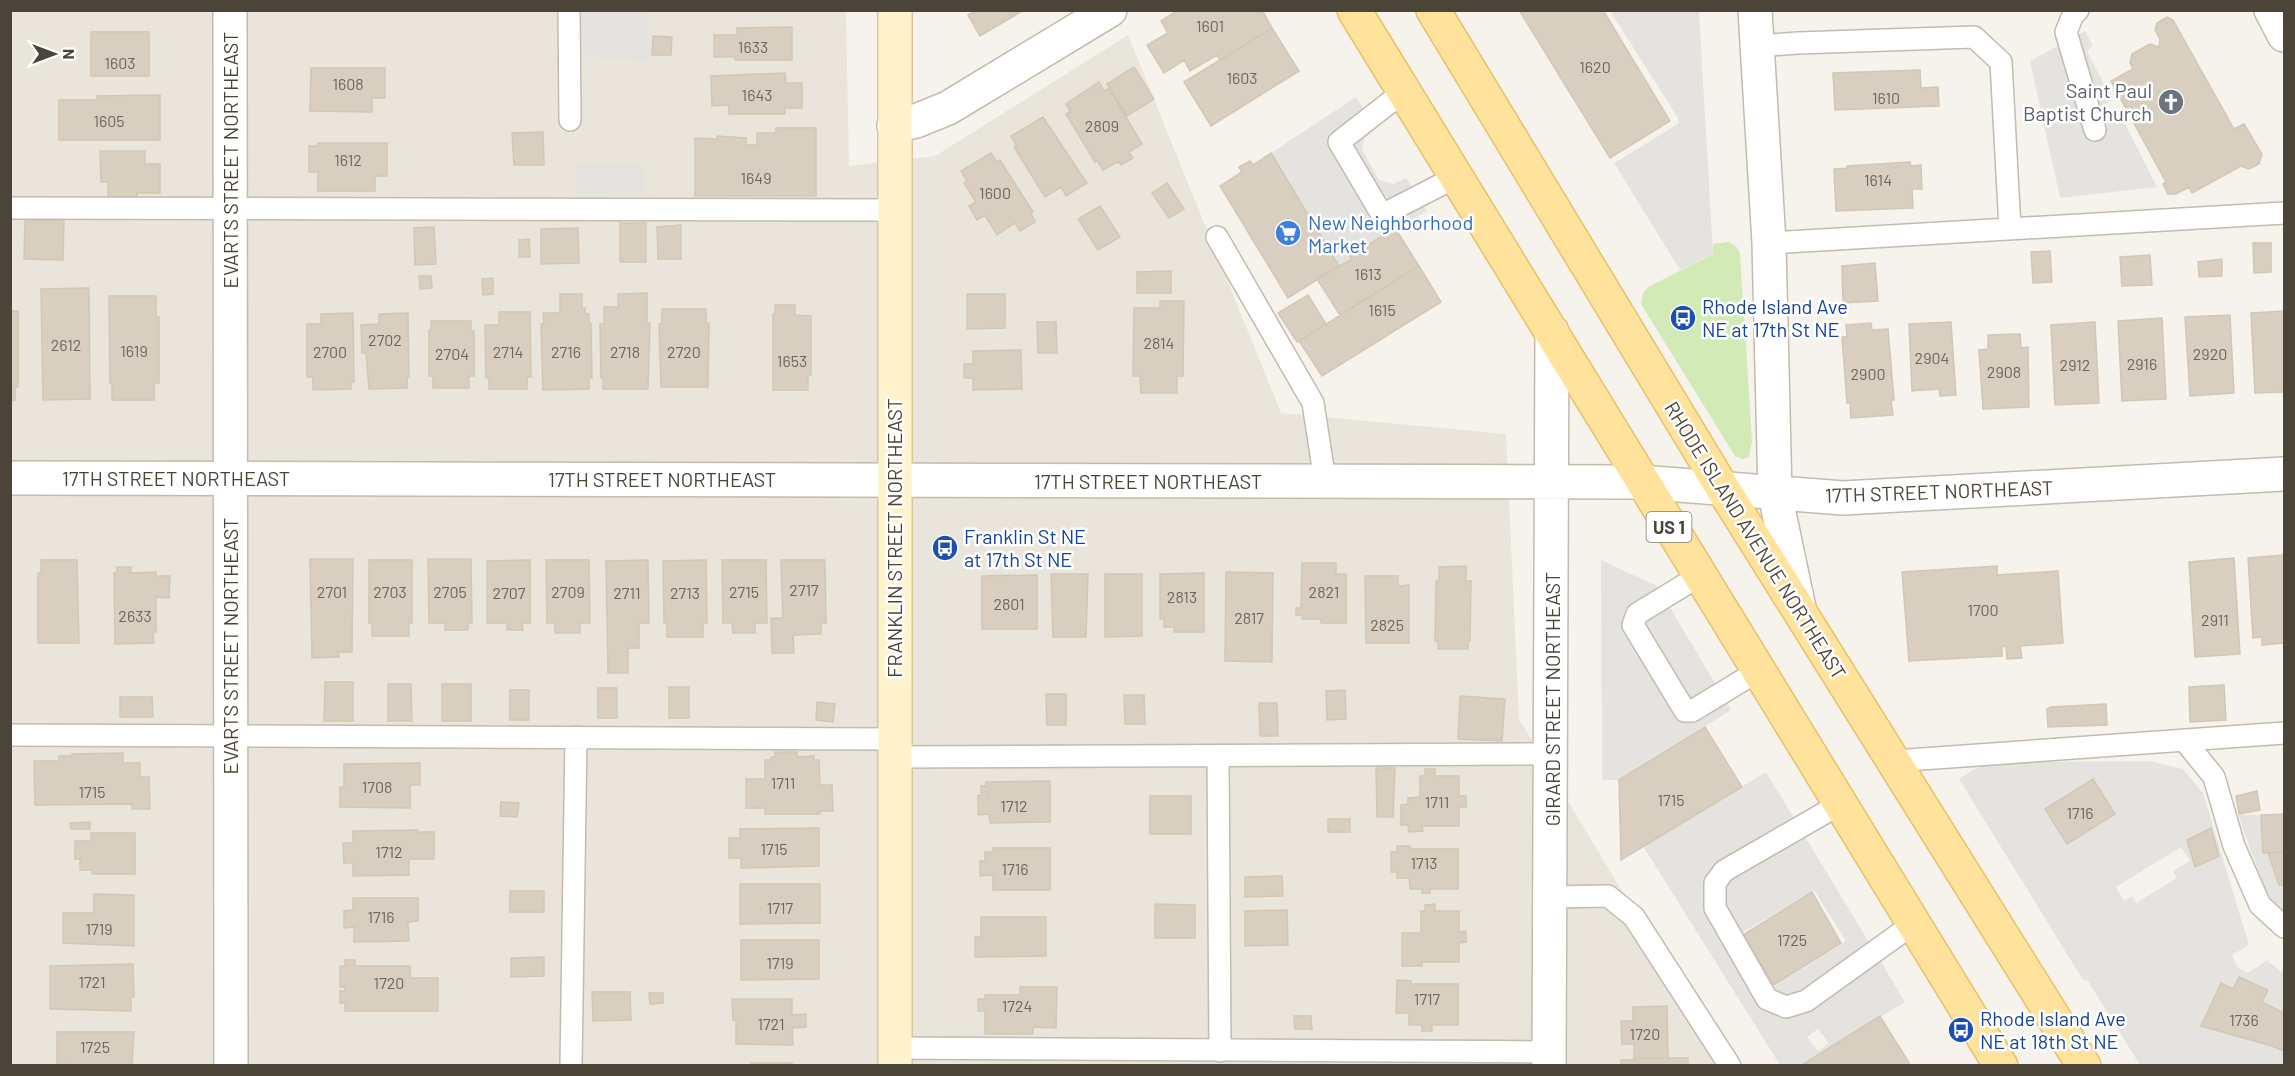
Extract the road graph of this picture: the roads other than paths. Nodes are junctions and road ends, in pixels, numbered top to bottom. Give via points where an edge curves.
1 (230, 10) edge
2 (569, 10) edge
3 (895, 10) edge
4 (1110, 10) edge
5 (1354, 10) edge
6 (1433, 10) edge
7 (1755, 10) edge
8 (2078, 10) edge
9 (2271, 10) edge
10 (2284, 35) edge
11 (1756, 46) junction
12 (1403, 92) junction
13 (570, 120) dead end
14 (894, 126) junction
15 (2095, 130) dead end
16 (1456, 177) junction
17 (10, 208) edge
18 (230, 210) junction
19 (894, 210) junction
20 (2284, 213) edge
21 (2010, 229) junction
22 (1217, 237) dead end
23 (1769, 243) junction
24 (1552, 332) junction
25 (2284, 474) edge
26 (10, 478) edge
27 (230, 478) junction
28 (894, 480) junction
29 (1325, 481) junction
30 (1553, 482) junction
31 (1641, 482) junction
32 (1723, 489) junction
33 (1775, 494) junction
34 (1699, 576) junction
35 (1799, 608) junction
36 (1758, 671) junction
37 (2284, 733) edge
38 (10, 735) edge
39 (230, 735) junction
40 (576, 737) junction
41 (2184, 740) junction
42 (894, 748) junction
43 (1551, 754) junction
44 (1218, 756) junction
45 (1894, 761) junction
46 (1840, 804) junction
47 (1551, 897) junction
48 (1913, 924) junction
49 (2284, 927) edge
50 (1220, 1051) junction
51 (895, 1057) edge
52 (1549, 1059) edge
53 (231, 1065) edge
54 (571, 1065) edge
55 (1730, 1065) edge
56 (2001, 1065) edge
57 (2085, 1065) edge

1 - 18 street, EVARTS STREET NORTHEAST
2 - 13 lane
3 - 14 street, FRANKLIN STREET NORTHEAST
4 - 14 street via 948,108
5 - 12 main road, US 1
6 - 32 main road, RHODE ISLAND AVENUE NORTHEAST
7 - 11 street
8 - 15 lane via 2066,32
9 - 10 street
11 - 21 lane via 1974,37 2001,62
11 - 23 street
12 - 16 main road, US 1
12 - 16 lane via 1339,142 1382,215
14 - 19 street, FRANKLIN STREET NORTHEAST
16 - 24 main road, US 1
17 - 18 lane
18 - 19 lane
18 - 27 street, EVARTS STREET NORTHEAST
19 - 28 street, FRANKLIN STREET NORTHEAST
20 - 21 lane
21 - 23 lane
22 - 29 lane via 1313,403
23 - 33 street
24 - 30 street, GIRARD STREET NORTHEAST
24 - 31 main road, US 1
25 - 33 street, 17TH STREET NORTHEAST via 1844,498
26 - 27 street, 17TH STREET NORTHEAST
27 - 28 street, 17TH STREET NORTHEAST
27 - 39 street, EVARTS STREET NORTHEAST
28 - 29 street, 17TH STREET NORTHEAST
28 - 42 street, FRANKLIN STREET NORTHEAST
29 - 30 street, 17TH STREET NORTHEAST
30 - 31 street, 17TH STREET NORTHEAST
30 - 43 street, GIRARD STREET NORTHEAST
31 - 32 street, 17TH STREET NORTHEAST
31 - 34 main road, US 1
32 - 33 street, 17TH STREET NORTHEAST
32 - 35 main road, RHODE ISLAND AVENUE NORTHEAST
33 - 35 street
34 - 36 main road, US 1
34 - 36 lane via 1637,614 1633,625 1685,711 1692,711
35 - 45 main road, RHODE ISLAND AVENUE NORTHEAST
36 - 46 main road, US 1
37 - 41 lane
38 - 39 lane
39 - 40 lane
39 - 53 street, EVARTS STREET NORTHEAST
40 - 42 lane
40 - 54 lane
41 - 45 lane
41 - 49 lane via 2214,777 2234,846 2260,905
42 - 44 lane
42 - 51 street, FRANKLIN STREET NORTHEAST
43 - 44 lane
43 - 47 street, GIRARD STREET NORTHEAST
44 - 50 lane
45 - 57 main road, RHODE ISLAND AVENUE NORTHEAST
46 - 48 main road, US 1
46 - 48 lane via 1724,871 1714,883 1714,908 1767,999 1786,1007 1806,1001
47 - 52 street, GIRARD STREET NORTHEAST
47 - 55 lane via 1608,896 1634,916
48 - 56 main road, US 1
50 - 51 lane
50 - 52 lane

